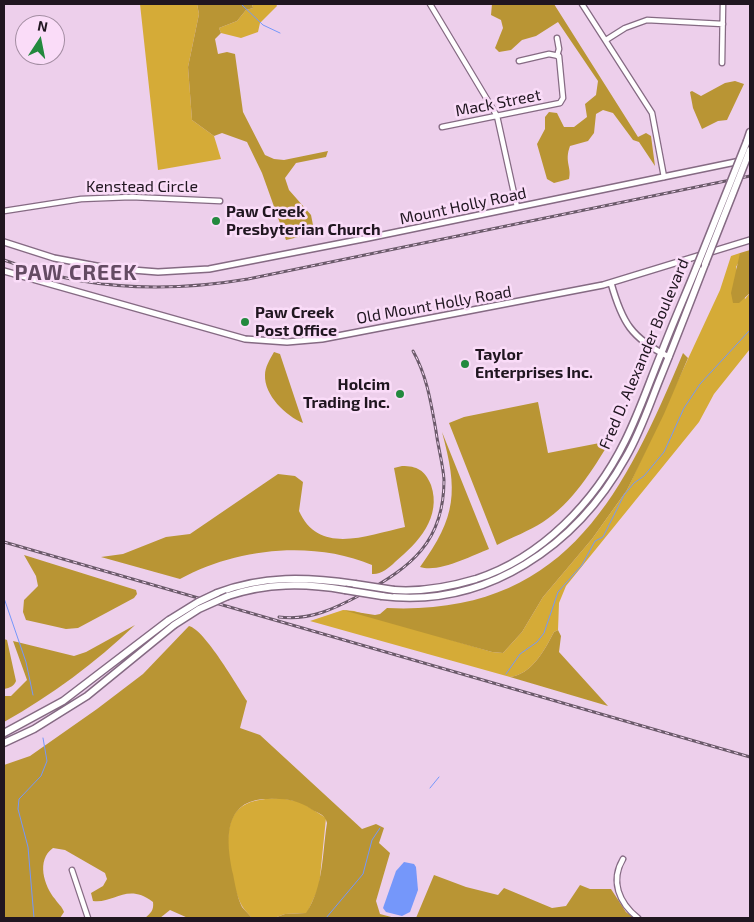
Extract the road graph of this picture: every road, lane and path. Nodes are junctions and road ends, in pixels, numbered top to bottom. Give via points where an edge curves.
1 (430, 4) edge
2 (582, 4) edge
3 (723, 4) edge
4 (723, 24) junction
5 (558, 38) dead end
6 (606, 40) junction
7 (557, 56) junction
8 (519, 61) dead end
9 (722, 63) dead end
10 (496, 116) junction
11 (442, 127) dead end
12 (750, 132) edge
13 (750, 150) edge
14 (750, 159) edge
15 (664, 177) junction
16 (220, 202) dead end
17 (517, 207) junction
18 (4, 211) edge
19 (750, 240) edge
20 (4, 242) edge
21 (4, 271) edge
22 (611, 283) junction
23 (661, 353) junction
24 (669, 357) junction
25 (172, 623) junction
26 (4, 733) edge
27 (4, 743) edge
28 (623, 859) dead end
29 (72, 870) dead end
30 (88, 918) edge
31 (638, 918) edge

1 - 10 street
2 - 6 street
3 - 4 street
4 - 6 street via 647,20
4 - 9 street
5 - 7 street
6 - 15 street via 652,114
7 - 8 street via 549,54
7 - 10 street, Mack Street via 561,59 563,98 560,103
10 - 11 street, Mack Street
10 - 17 street
12 - 23 main road, Fred D. Alexander Boulevard, bridge
13 - 24 main road, Fred D. Alexander Boulevard, bridge
14 - 15 street, Mount Holly Road
15 - 17 street, Mount Holly Road
16 - 18 street, Kenstead Circle via 157,197 107,198
17 - 20 street, Mount Holly Road via 244,263 172,272 82,264
19 - 22 street, Old Mount Holly Road
21 - 22 street, Old Mount Holly Road via 233,336 274,342 322,339
22 - 23 street via 625,324 642,341
23 - 24 street
23 - 25 main road, Fred D. Alexander Boulevard, bridge via 632,426 611,466 583,503 551,536 523,557 482,577 445,587 394,590 316,578 286,578 242,585 198,602
24 - 25 main road, Fred D. Alexander Boulevard, bridge via 639,431 620,467 595,502 552,546 511,574 475,588 441,596 410,598 313,585 259,588 228,596
25 - 26 main road, Fred D. Alexander Boulevard via 63,701
25 - 27 main road, Fred D. Alexander Boulevard via 87,696 34,729
28 - 31 street via 616,873 616,882 623,902
29 - 30 street

